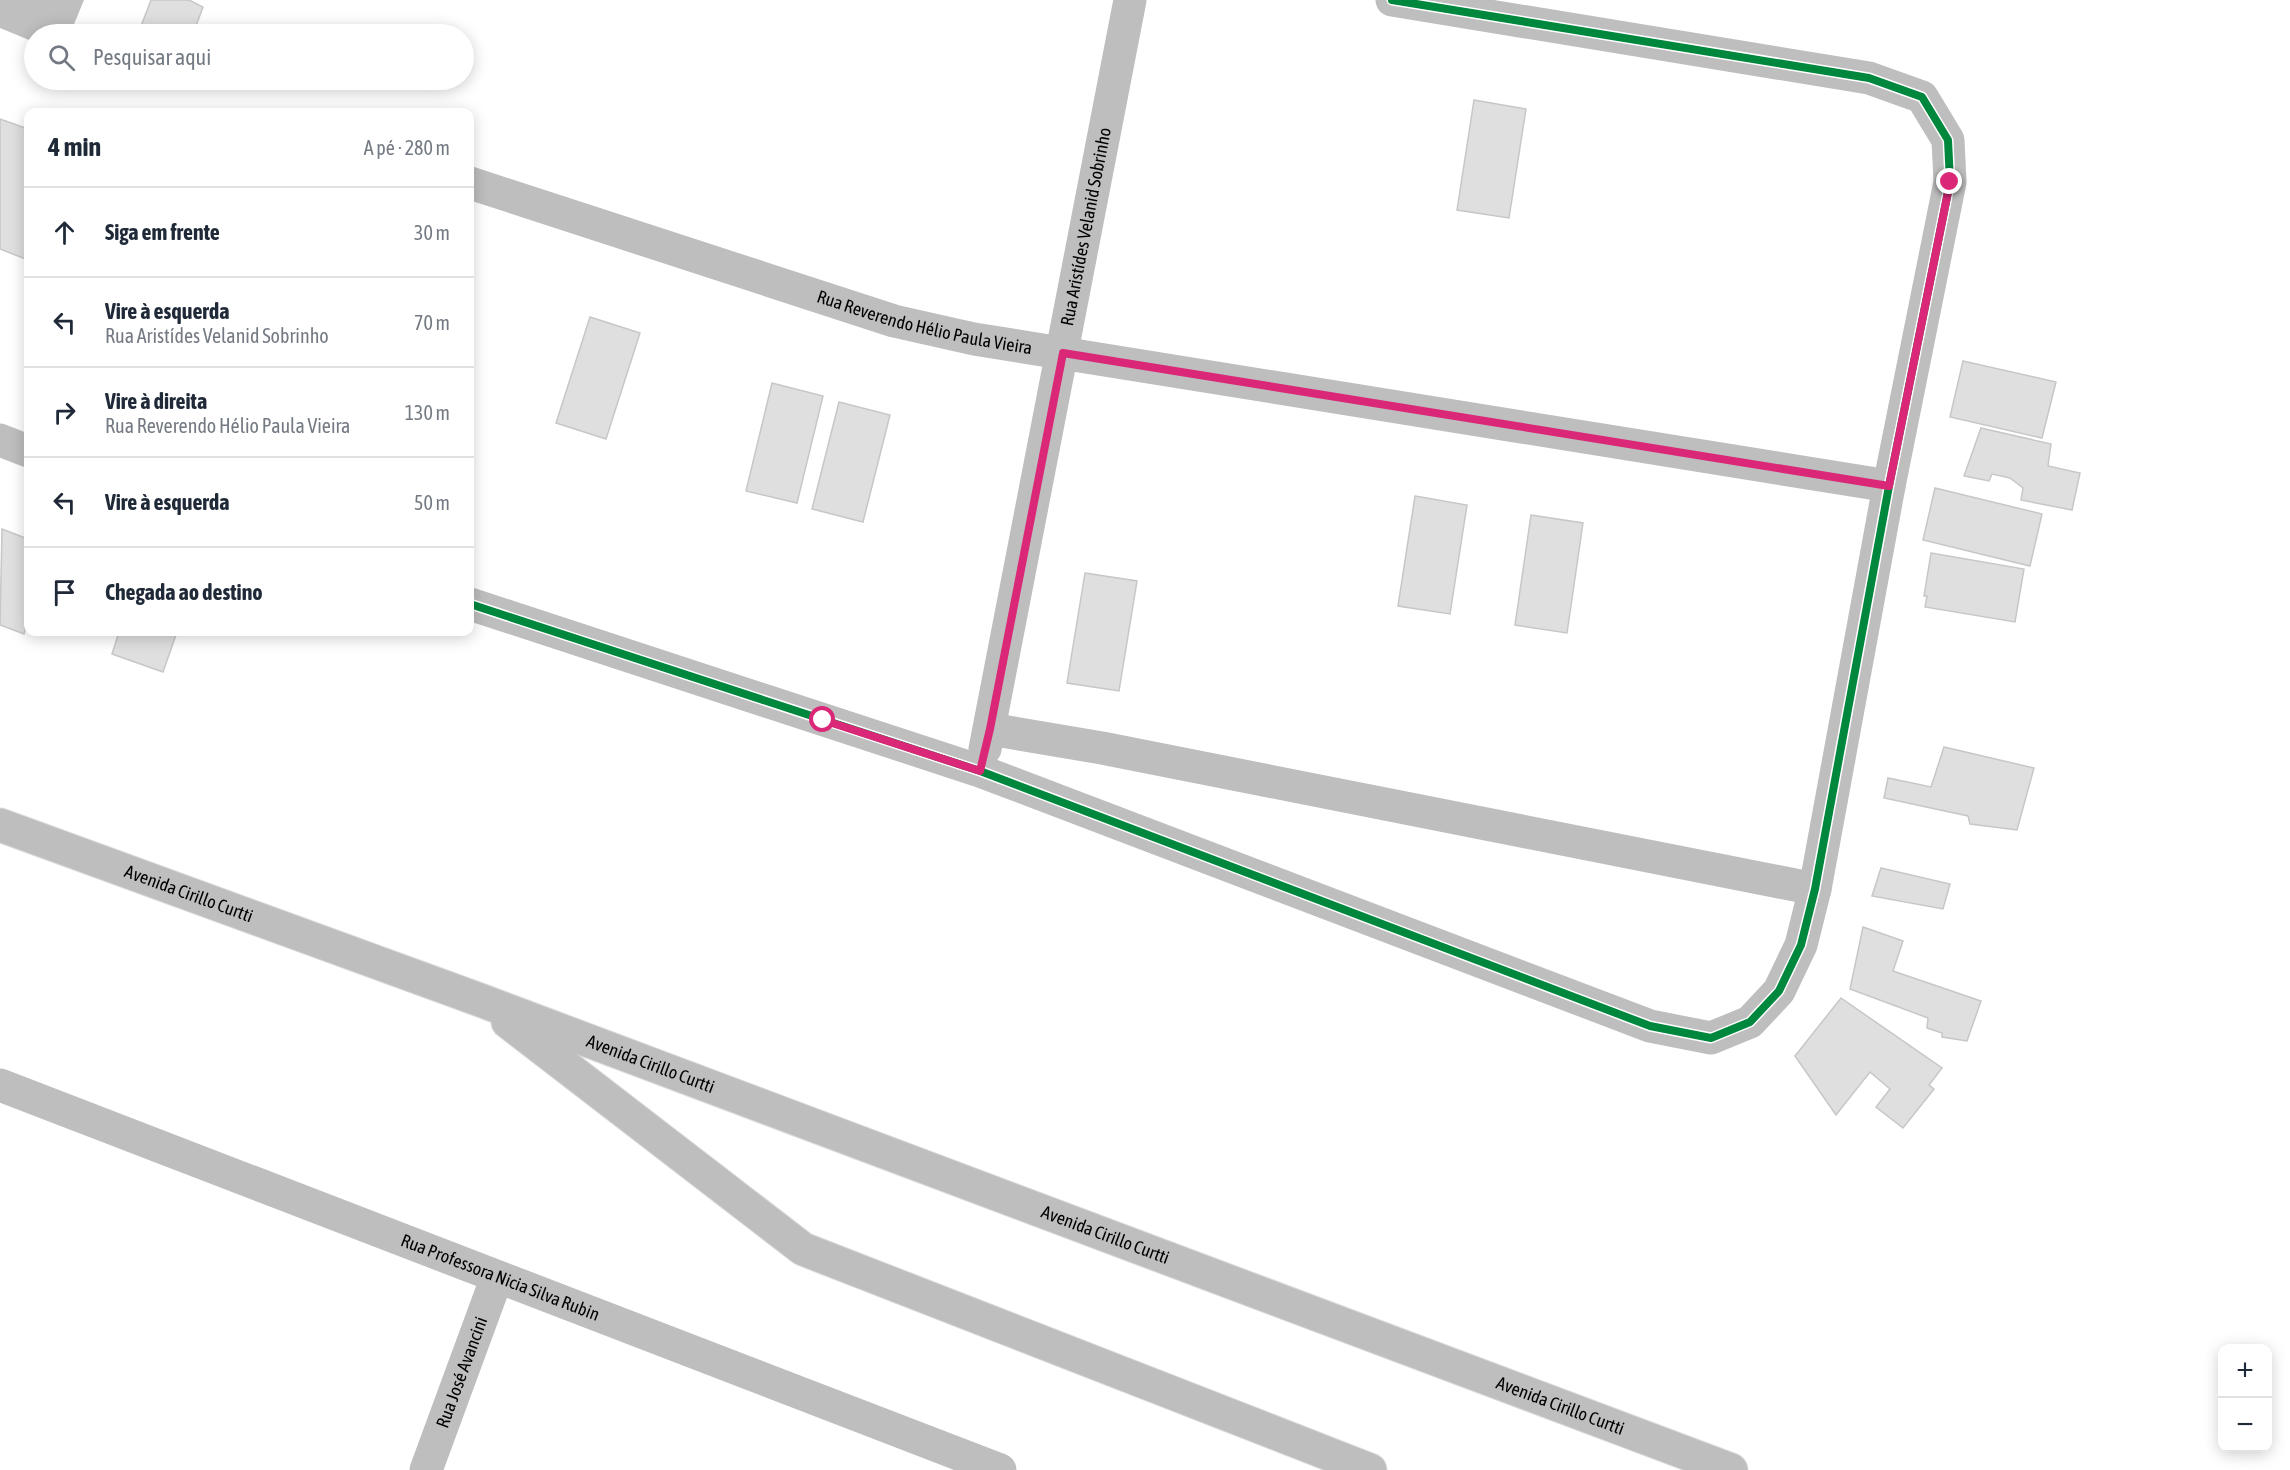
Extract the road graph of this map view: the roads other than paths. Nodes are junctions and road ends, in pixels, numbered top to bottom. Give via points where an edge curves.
1 (1130, 0) edge
2 (1392, 0) edge
3 (474, 184) edge
4 (1063, 353) junction
5 (0, 440) edge
6 (24, 449) edge
7 (1889, 486) junction
8 (474, 605) edge
9 (990, 729) junction
10 (980, 771) junction
11 (0, 825) edge
12 (1815, 889) junction
13 (480, 1000) junction
14 (0, 1085) edge
15 (497, 1276) junction
16 (426, 1470) edge
17 (1000, 1470) edge
18 (1370, 1470) edge
19 (1731, 1470) edge

1 - 4 street, Rua Aristídes Velanid Sobrinho
2 - 7 street via 1869,78 1922,97 1948,140 1950,182
3 - 4 street, Rua Reverendo Hélio Paula Vieira via 894,321
4 - 7 street, Rua Reverendo Hélio Paula Vieira
4 - 9 street, Rua Aristídes Velanid Sobrinho
5 - 6 street
7 - 12 street
8 - 10 street
9 - 10 street, Rua Aristídes Velanid Sobrinho
9 - 12 street
10 - 12 street via 1650,1026 1711,1038 1750,1022 1779,991 1801,945
11 - 13 street, Avenida Cirillo Curtti
13 - 18 street, Avenida Cirillo Curtti via 803,1249
13 - 19 street, Avenida Cirillo Curtti
14 - 15 street, Rua Professora Nicia Silva Rubin
15 - 16 street, Rua José Avancini
15 - 17 street, Rua Professora Nicia Silva Rubin

